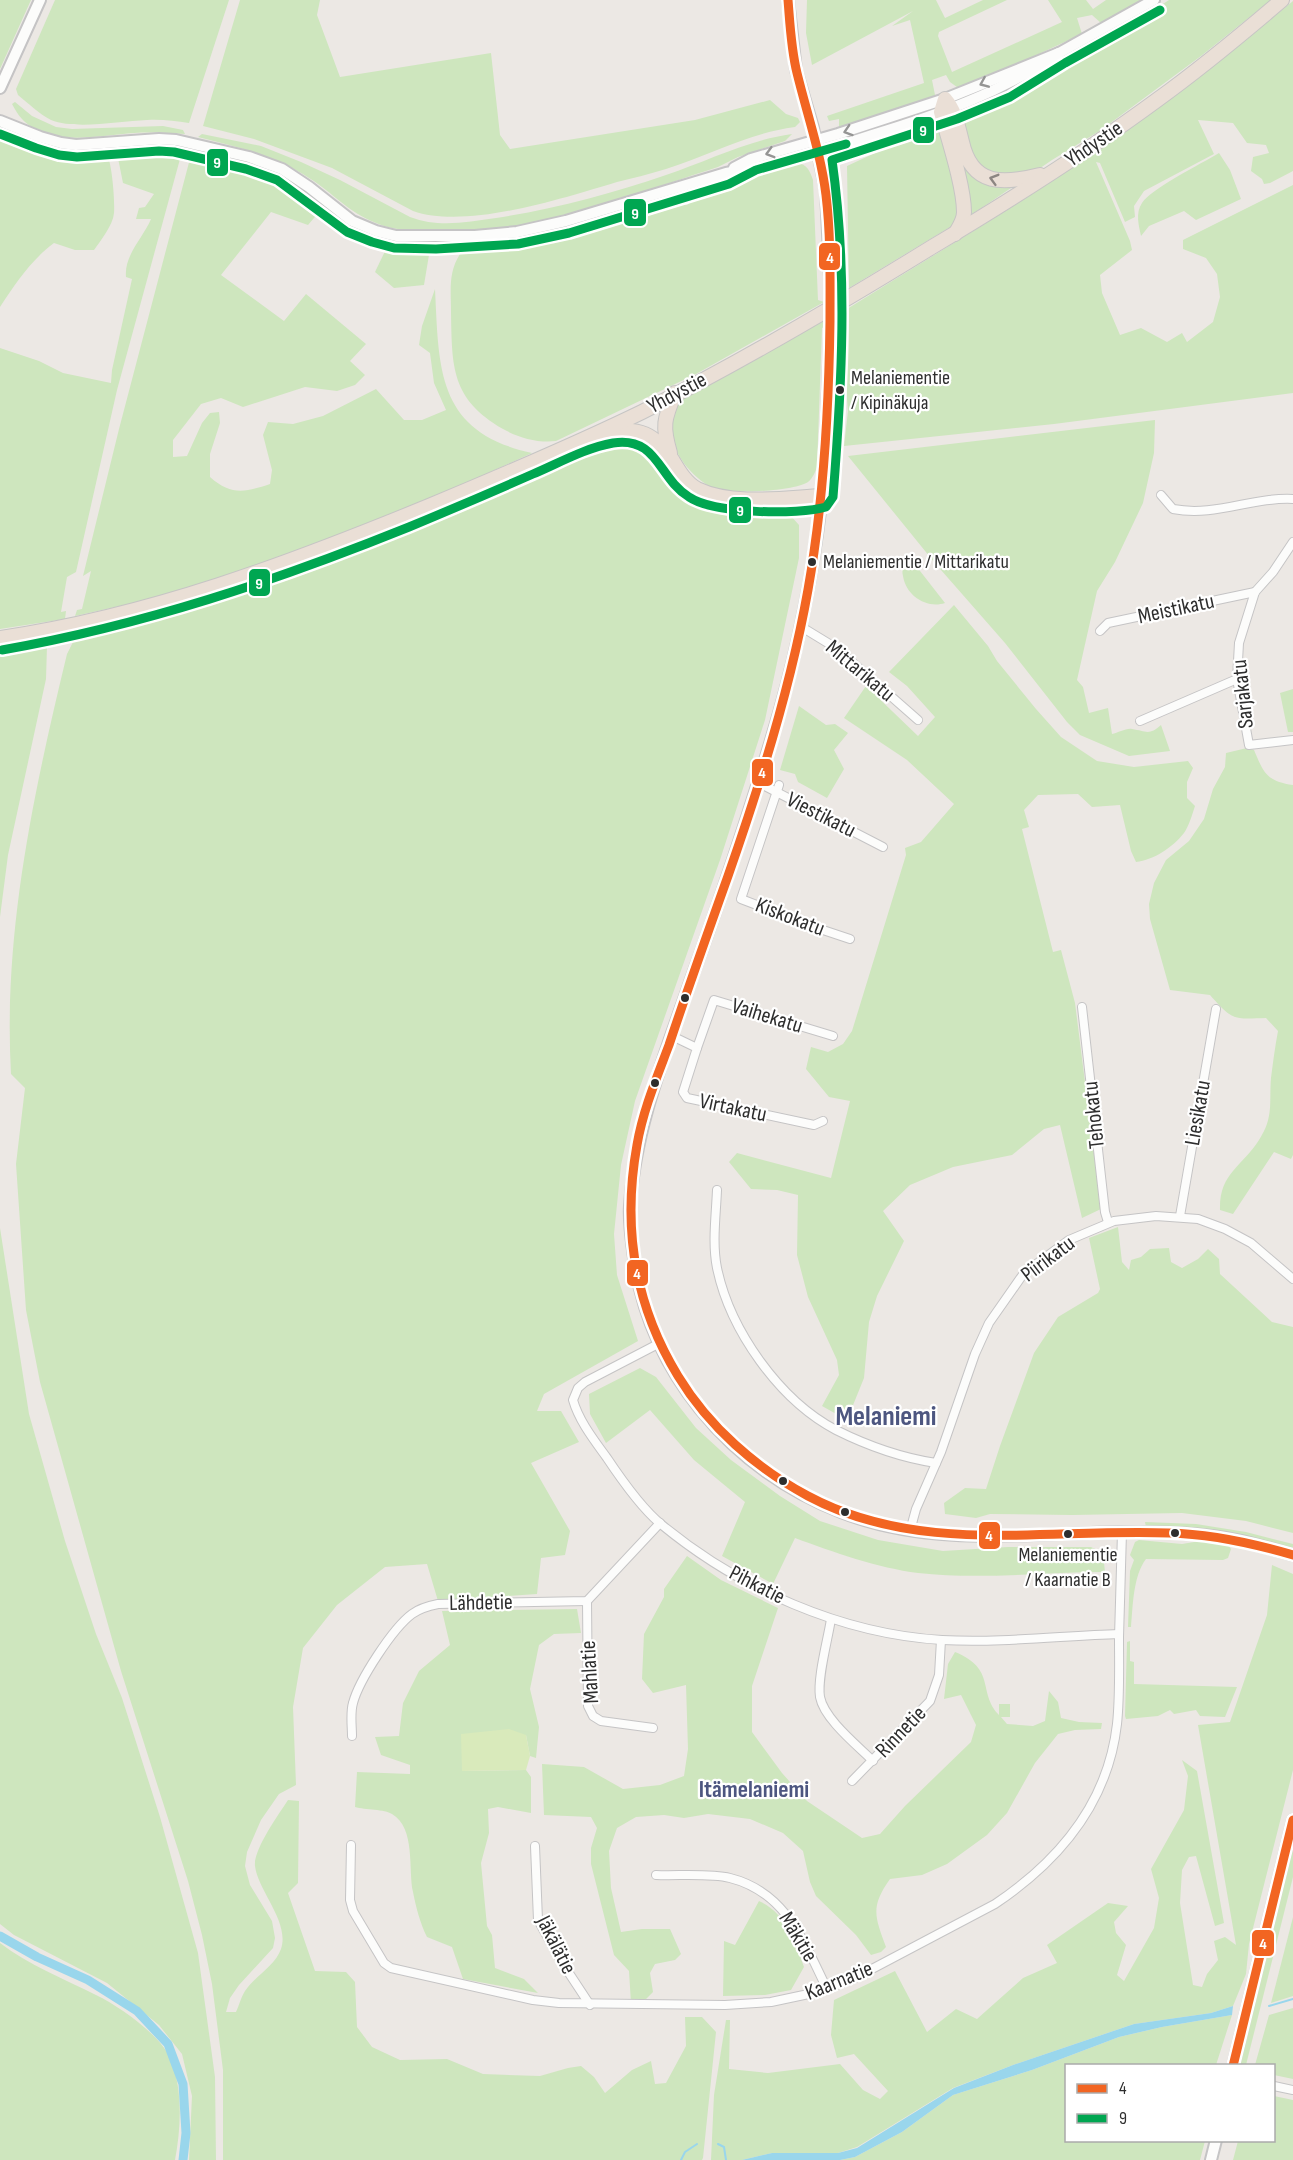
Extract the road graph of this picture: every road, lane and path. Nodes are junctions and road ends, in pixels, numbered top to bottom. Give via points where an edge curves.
1 (40, 0) edge
2 (788, 0) edge
3 (1154, 0) edge
4 (1282, 0) edge
5 (0, 88) edge
6 (946, 107) junction
7 (0, 121) edge
8 (816, 140) junction
9 (819, 152) junction
10 (726, 173) junction
11 (1051, 173) junction
12 (955, 234) junction
13 (675, 393) junction
14 (582, 440) junction
15 (672, 460) junction
16 (1161, 495) dead end
17 (821, 496) junction
18 (1293, 499) edge
19 (1293, 542) edge
20 (1255, 592) junction
21 (800, 626) junction
22 (1100, 631) dead end
23 (0, 638) edge
24 (1237, 679) junction
25 (918, 720) dead end
26 (1140, 722) dead end
27 (1293, 740) edge
28 (759, 783) junction
29 (778, 788) junction
30 (884, 847) dead end
31 (850, 939) dead end
32 (1082, 1007) dead end
33 (1216, 1009) dead end
34 (672, 1036) junction
35 (833, 1036) dead end
36 (697, 1048) junction
37 (824, 1121) dead end
38 (717, 1190) dead end
39 (1180, 1216) junction
40 (1108, 1222) junction
41 (1293, 1279) edge
42 (658, 1344) junction
43 (936, 1463) junction
44 (660, 1524) junction
45 (910, 1531) junction
46 (1122, 1532) junction
47 (1293, 1555) edge
48 (587, 1601) junction
49 (831, 1619) junction
50 (1119, 1634) junction
51 (941, 1640) junction
52 (653, 1728) dead end
53 (352, 1736) dead end
54 (873, 1761) junction
55 (852, 1782) dead end
56 (1293, 1820) edge
57 (351, 1845) dead end
58 (535, 1846) dead end
59 (656, 1875) dead end
60 (827, 1989) junction
61 (590, 2005) junction
62 (1233, 2064) edge
63 (1275, 2086) edge
64 (1293, 2090) edge
65 (1216, 2142) edge
66 (1211, 2160) edge

1 - 5 main road
2 - 8 main road via 796,70
3 - 6 main road via 1005,86
4 - 11 highway, Yhdystie via 1158,100
6 -> 8 main road
6 - 9 main road
11 -> 6 highway via 1005,182 983,175 975,169 963,147
6 - 12 highway via 964,213
7 - 10 main road via 61,143 159,139 249,157 282,170 352,221 396,236 517,232
8 - 9 main road
8 -> 10 main road via 751,159
9 - 10 main road
9 - 17 main road, bridge via 828,219 830,276
11 - 12 highway, Yhdystie
12 - 13 highway, Yhdystie via 852,297
13 - 14 highway, Yhdystie
13 - 15 highway via 665,416
14 - 15 highway via 634,430 655,438
14 - 23 highway, Yhdystie via 324,549 247,577 106,618
15 - 17 highway via 696,488 719,496
16 - 18 street via 1173,510 1190,512 1272,498
17 - 21 main road
19 - 20 street, Sarjakatu
20 - 22 street, Meistikatu via 1108,623
20 - 24 street, Sarjakatu via 1239,643
21 - 25 street, Mittarikatu via 836,648
21 - 28 main road
24 - 26 street
24 - 27 street, Sarjakatu via 1249,744
28 - 29 street, Viestikatu
28 - 34 main road
29 - 30 street, Viestikatu
29 - 31 street, Kiskokatu via 741,899
32 - 40 street, Tehokatu
33 - 39 street, Liesikatu
34 - 36 street
34 - 42 main road via 636,1147 630,1209 635,1270
35 - 36 street, Vaihekatu via 714,1000
36 - 37 street, Virtakatu via 683,1092 687,1098 814,1125
38 - 43 street via 717,1267 728,1304 746,1340 773,1378 835,1429 871,1445
39 - 40 street, Piirikatu
39 - 41 street, Piirikatu via 1225,1229 1251,1243
40 - 43 street, Piirikatu via 1069,1240 1040,1260 1011,1290 979,1342
42 - 44 street, Pihkatie via 585,1382 573,1400 597,1445
42 - 45 main road via 704,1415 763,1469 841,1512
43 - 45 street, Piirikatu
44 - 48 street
44 - 49 street, Pihkatie via 736,1575
45 - 46 main road via 982,1536
46 - 47 main road via 1240,1540
46 - 50 street, Kaarnatie
48 - 52 street, Mahlatie via 588,1706 593,1716 601,1721
48 - 53 street, Lähdetie via 425,1606 397,1628 358,1688 352,1705
49 - 51 street, Pihkatie
49 - 54 street via 820,1697 830,1717
50 - 51 street, Pihkatie
50 - 60 street, Kaarnatie via 1116,1725 1109,1760 1091,1806 1068,1841 1047,1864 995,1904
51 - 54 street, Rinnetie via 939,1675 930,1701
54 - 55 street, Rinnetie
56 - 62 main road
57 - 61 street, Kaarnatie via 353,1911 384,1963 391,1968 533,2000
58 - 61 street, Jäkälätie via 538,1920
59 - 60 street, Mäkitie via 730,1878 774,1899 787,1914
60 - 61 street, Kaarnatie via 771,2002
63 - 64 street
65 - 66 main road

